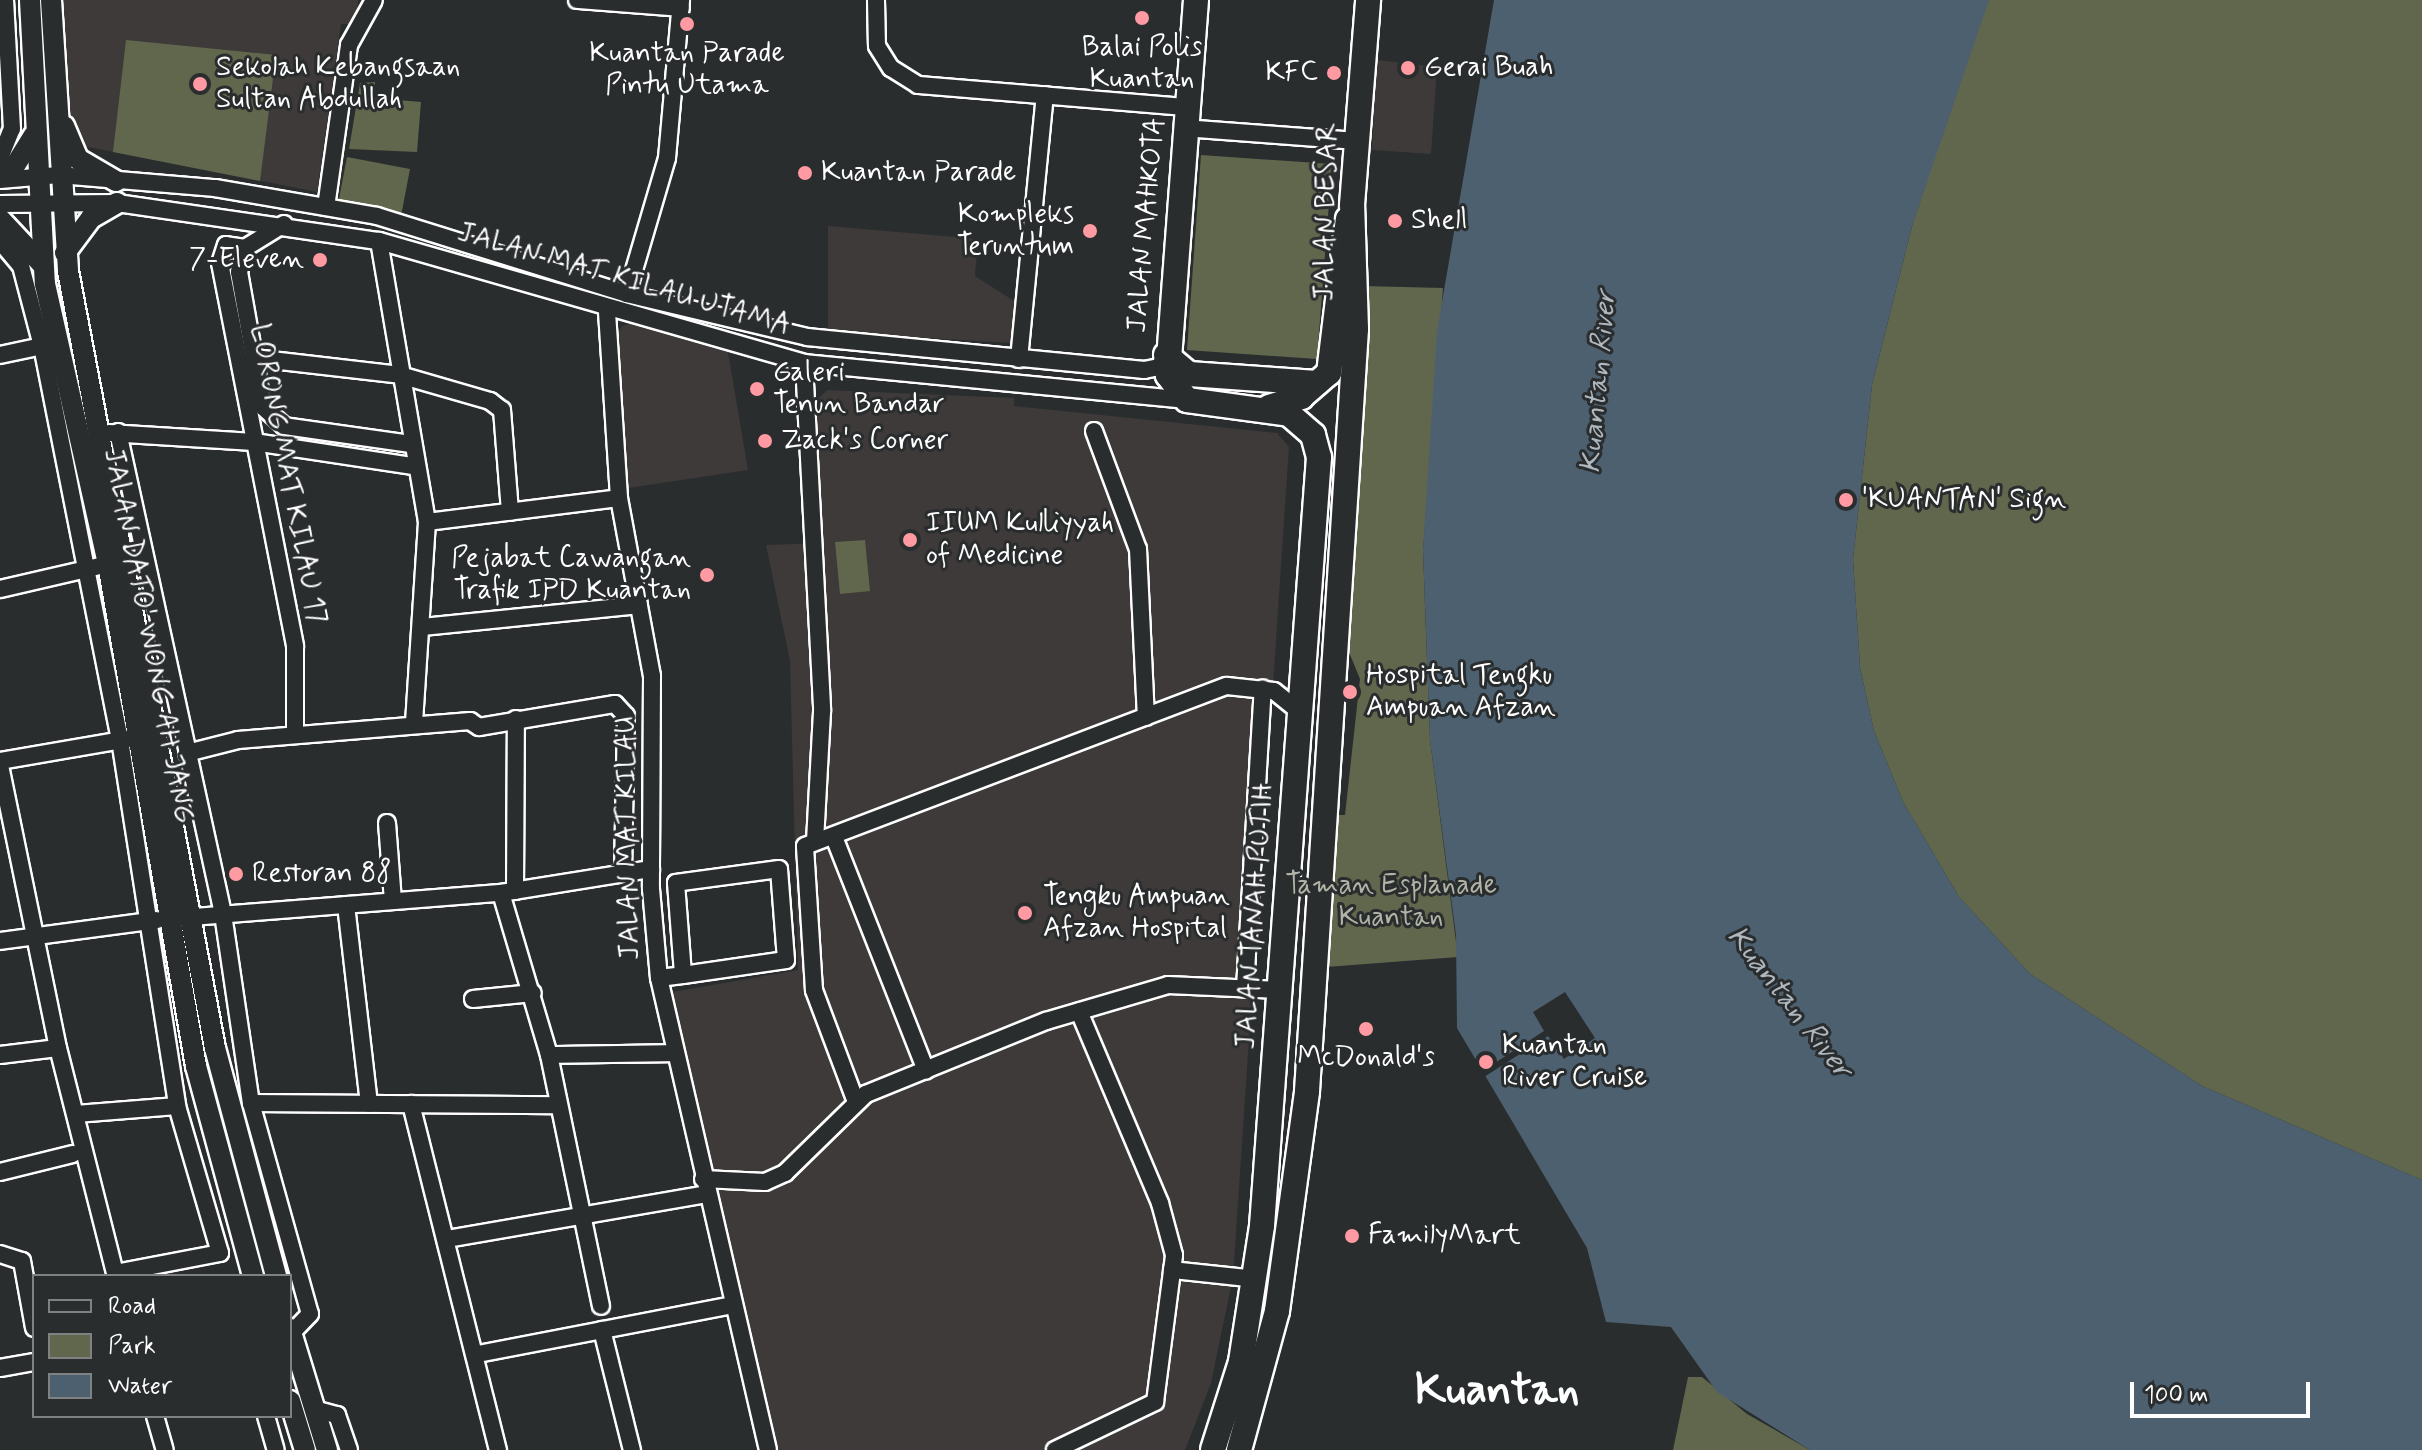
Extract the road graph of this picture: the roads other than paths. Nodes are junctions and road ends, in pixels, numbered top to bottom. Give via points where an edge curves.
1 (5, 0) edge
2 (30, 0) edge
3 (51, 0) edge
4 (374, 0) edge
5 (577, 0) edge
6 (876, 0) edge
7 (1196, 0) edge
8 (1368, 0) edge
9 (681, 4) edge
10 (54, 83) junction
11 (1045, 95) junction
12 (1185, 118) junction
13 (35, 134) junction
14 (1356, 141) junction
15 (0, 158) edge
16 (0, 171) edge
17 (35, 175) junction
18 (59, 175) junction
19 (0, 180) edge
20 (116, 181) junction
21 (208, 187) junction
22 (37, 202) junction
23 (61, 202) junction
24 (117, 203) junction
25 (0, 204) edge
26 (1352, 205) junction
27 (326, 207) junction
28 (204, 212) junction
29 (0, 219) edge
30 (284, 224) junction
31 (0, 241) edge
32 (379, 241) junction
33 (245, 248) junction
34 (65, 253) junction
35 (42, 264) junction
36 (627, 294) junction
37 (607, 312) junction
38 (42, 346) junction
39 (0, 355) edge
40 (1166, 355) junction
41 (991, 357) junction
42 (254, 358) junction
43 (1019, 359) junction
44 (804, 363) junction
45 (1144, 370) junction
46 (400, 375) junction
47 (987, 380) junction
48 (1323, 381) junction
49 (1141, 400) junction
50 (1187, 400) junction
51 (1269, 407) junction
52 (1348, 424) joint
53 (1094, 431) dead end
54 (110, 433) junction
55 (254, 442) junction
56 (410, 444) junction
57 (73, 445) junction
58 (413, 466) junction
59 (619, 498) junction
60 (510, 512) junction
61 (427, 522) junction
62 (108, 564) junction
63 (86, 570) junction
64 (0, 589) edge
65 (639, 605) junction
66 (423, 627) junction
67 (1331, 659) junction
68 (1303, 684) junction
69 (1263, 689) junction
70 (1301, 713) junction
71 (1146, 717) junction
72 (516, 719) junction
73 (1327, 720) junction
74 (414, 725) junction
75 (295, 735) junction
76 (130, 738) junction
77 (187, 753) junction
78 (0, 764) edge
79 (6, 822) edge
80 (387, 823) dead end
81 (834, 837) junction
82 (815, 842) junction
83 (651, 869) junction
84 (623, 874) junction
85 (508, 892) junction
86 (393, 901) junction
87 (346, 905) junction
88 (223, 914) junction
89 (194, 916) junction
90 (173, 919) junction
91 (150, 921) junction
92 (35, 937) junction
93 (0, 941) edge
94 (683, 975) junction
95 (659, 978) junction
96 (1249, 989) junction
97 (1280, 990) junction
98 (533, 993) junction
99 (473, 999) dead end
100 (1079, 1011) junction
101 (1309, 1017) junction
102 (58, 1048) junction
103 (1276, 1049) junction
104 (673, 1053) junction
105 (0, 1055) edge
106 (549, 1055) junction
107 (926, 1070) junction
108 (1275, 1080) junction
109 (856, 1102) junction
110 (251, 1103) junction
111 (369, 1104) junction
112 (411, 1104) junction
113 (558, 1105) junction
114 (177, 1106) junction
115 (76, 1114) junction
116 (73, 1154) dead end
117 (0, 1172) edge
118 (224, 1175) junction
119 (197, 1176) junction
120 (705, 1187) junction
121 (581, 1216) junction
122 (447, 1239) junction
123 (0, 1254) edge
124 (1172, 1270) junction
125 (116, 1274) edge
126 (121, 1274) edge
127 (252, 1274) edge
128 (275, 1274) edge
129 (1256, 1279) junction
130 (733, 1305) junction
131 (601, 1306) dead end
132 (32, 1317) edge
133 (602, 1330) junction
134 (292, 1331) edge
135 (292, 1335) edge
136 (478, 1354) junction
137 (32, 1362) edge
138 (0, 1368) edge
139 (292, 1408) edge
140 (314, 1409) junction
141 (156, 1418) edge
142 (267, 1418) edge
143 (165, 1450) edge
144 (276, 1450) edge
145 (305, 1450) edge
146 (327, 1450) edge
147 (349, 1450) edge
148 (498, 1450) edge
149 (632, 1450) edge
150 (768, 1450) edge
151 (1055, 1450) edge
152 (1213, 1450) edge
153 (1239, 1450) edge

1 - 15 street via 10,107 8,148
2 - 13 main road, JALAN DATO' WONG AH JANG
3 - 10 main road, JALAN DATO' WONG AH JANG
4 - 27 street via 349,45
5 - 9 street
6 - 11 street via 877,46 891,68 918,85
7 - 12 highway, JALAN MAHKOTA
8 - 14 highway, JALAN BESAR
9 - 36 street via 667,158
10 - 18 main road, JALAN DATO' WONG AH JANG
10 - 20 main road via 72,152
11 - 12 street
11 - 43 street
12 - 14 street
12 - 40 highway, JALAN MAHKOTA
13 - 16 main road via 16,164
13 - 17 main road, JALAN DATO' WONG AH JANG
14 - 26 highway, JALAN BESAR
17 - 18 street, JALAN MAT KILAU UTAMA
17 - 19 street, JALAN MAT KILAU UTAMA
17 - 22 main road, JALAN DATO' WONG AH JANG
18 - 20 street, JALAN MAT KILAU UTAMA
18 - 23 main road, JALAN DATO' WONG AH JANG
20 - 21 street, JALAN MAT KILAU UTAMA
21 - 27 street, JALAN MAT KILAU UTAMA
21 - 28 street via 169,197
22 - 23 street, JALAN MAT KILAU UTAMA
22 - 25 street, JALAN MAT KILAU UTAMA
22 - 35 main road, JALAN DATO' WONG AH JANG
23 - 24 street, JALAN MAT KILAU UTAMA
23 - 34 main road, JALAN DATO' WONG AH JANG
24 - 28 street, JALAN MAT KILAU UTAMA
24 - 34 main road via 91,218
26 - 48 highway via 1340,249 1332,365
26 - 52 highway, JALAN BESAR via 1358,268
27 - 36 street, JALAN MAT KILAU UTAMA via 402,222
28 - 30 street, JALAN MAT KILAU UTAMA
29 - 35 main road
30 - 32 street, JALAN MAT KILAU UTAMA
30 - 33 street
31 - 38 street via 21,266
32 - 37 street, JALAN MAT KILAU UTAMA
32 - 46 street
33 - 42 street via 239,272
33 - 55 street, LORONG MAT KILAU 17 via 226,245 220,263
34 - 54 main road, JALAN DATO' WONG AH JANG
35 - 57 main road, JALAN DATO' WONG AH JANG
36 - 41 street, JALAN MAT KILAU UTAMA via 807,337
37 - 44 street, JALAN MAT KILAU UTAMA
37 - 59 street, JALAN MAT KILAU
38 - 39 street
38 - 57 street
40 - 45 street via 1159,367
40 - 48 highway via 1189,374 1298,386
40 - 50 highway, JALAN MAHKOTA via 1168,375
41 - 43 street, JALAN MAT KILAU UTAMA
41 - 47 street via 996,368
42 - 46 street
42 - 56 street via 263,407 284,426
43 - 45 street, JALAN MAT KILAU UTAMA
44 - 47 street, JALAN MAT KILAU UTAMA
44 - 82 street via 822,712
45 - 49 street via 1151,385
46 - 56 street
46 - 60 street via 502,410
47 - 49 street, JALAN MAT KILAU UTAMA
48 - 51 highway
49 - 50 street, JALAN MAT KILAU UTAMA
50 - 51 highway, JALAN MAT KILAU UTAMA
51 - 68 highway, JALAN TANAH PUTIH via 1302,423 1318,445
52 - 67 highway, JALAN TANAH PUTIH
53 - 71 street via 1139,558
54 - 55 street
54 - 77 street
54 - 89 main road, JALAN DATO' WONG AH JANG
55 - 58 street
55 - 75 street, LORONG MAT KILAU 17 via 295,647
56 - 58 street
57 - 62 main road, JALAN DATO' WONG AH JANG
57 - 63 street
58 - 61 street
59 - 60 street
59 - 65 street, JALAN MAT KILAU
60 - 61 street
61 - 66 street
62 - 63 street
62 - 76 main road, JALAN DATO' WONG AH JANG
63 - 64 street
63 - 76 street
65 - 66 street
65 - 83 street, JALAN MAT KILAU via 652,676
66 - 74 street
67 - 68 highway
67 - 73 highway, JALAN TANAH PUTIH
68 - 69 street
68 - 70 highway, JALAN TANAH PUTIH
68 - 73 highway
69 - 70 street via 1289,698
69 - 71 street via 1227,686
69 - 96 street
70 - 97 highway, JALAN TANAH PUTIH
71 - 81 street
72 - 74 street via 479,727 470,721
72 - 84 street, JALAN MAT KILAU via 623,708
72 - 85 street
73 - 101 highway, JALAN TANAH PUTIH
74 - 75 street
75 - 77 street
76 - 78 street
76 - 90 main road, JALAN DATO' WONG AH JANG
76 - 91 street
77 - 88 street
78 - 79 street
79 - 92 street
80 - 86 street
81 - 82 street
81 - 107 street
82 - 109 street via 801,854 814,990
83 - 84 street
83 - 95 street, JALAN MAT KILAU
84 - 85 street
85 - 86 street
85 - 98 street
86 - 87 street
87 - 88 street
87 - 111 street
88 - 89 street
88 - 110 street
89 - 90 street
89 - 128 main road, JALAN DATO' WONG AH JANG via 215,1048
90 - 91 street
90 - 118 main road, JALAN DATO' WONG AH JANG via 196,1066
91 - 92 street
91 - 114 street
92 - 93 street
92 - 102 street
94 - 94 street via 786,960 779,869 676,883
94 - 95 street
95 - 104 street, JALAN MAT KILAU
96 - 97 street
96 - 100 street via 1168,985
96 - 103 street via 1268,1010
97 - 103 highway, JALAN TANAH PUTIH
98 - 99 street
98 - 106 street
100 - 107 street
100 - 124 street via 1168,1225
101 - 108 highway via 1296,1010 1288,1019
101 - 153 highway, JALAN TANAH PUTIH via 1307,1091 1277,1311
102 - 105 street
102 - 115 street
103 - 108 highway, JALAN TANAH PUTIH
104 - 106 street
104 - 120 street, JALAN MAT KILAU
106 - 113 street
107 - 109 street
108 - 129 highway, JALAN TANAH PUTIH
109 - 120 street via 785,1173 765,1182
110 - 111 street
110 - 134 street via 310,1314
111 - 112 street
112 - 113 street
112 - 122 street
113 - 121 street
114 - 115 street
114 - 119 street
115 - 125 street
116 - 117 street
118 - 119 street
118 - 127 main road, JALAN DATO' WONG AH JANG
119 - 126 street via 220,1253
120 - 121 street
120 - 130 street, JALAN MAT KILAU
121 - 122 street
121 - 131 street
122 - 136 street
123 - 132 street via 22,1261
124 - 129 street
124 - 151 street via 1155,1402
129 - 152 highway, JALAN TANAH PUTIH via 1241,1362
130 - 133 street
130 - 150 street, JALAN MAT KILAU
133 - 136 street
133 - 149 street
135 - 140 main road
136 - 148 street
137 - 138 street
139 - 145 main road
140 - 146 main road
140 - 147 street via 337,1415
141 - 143 street
142 - 144 street

